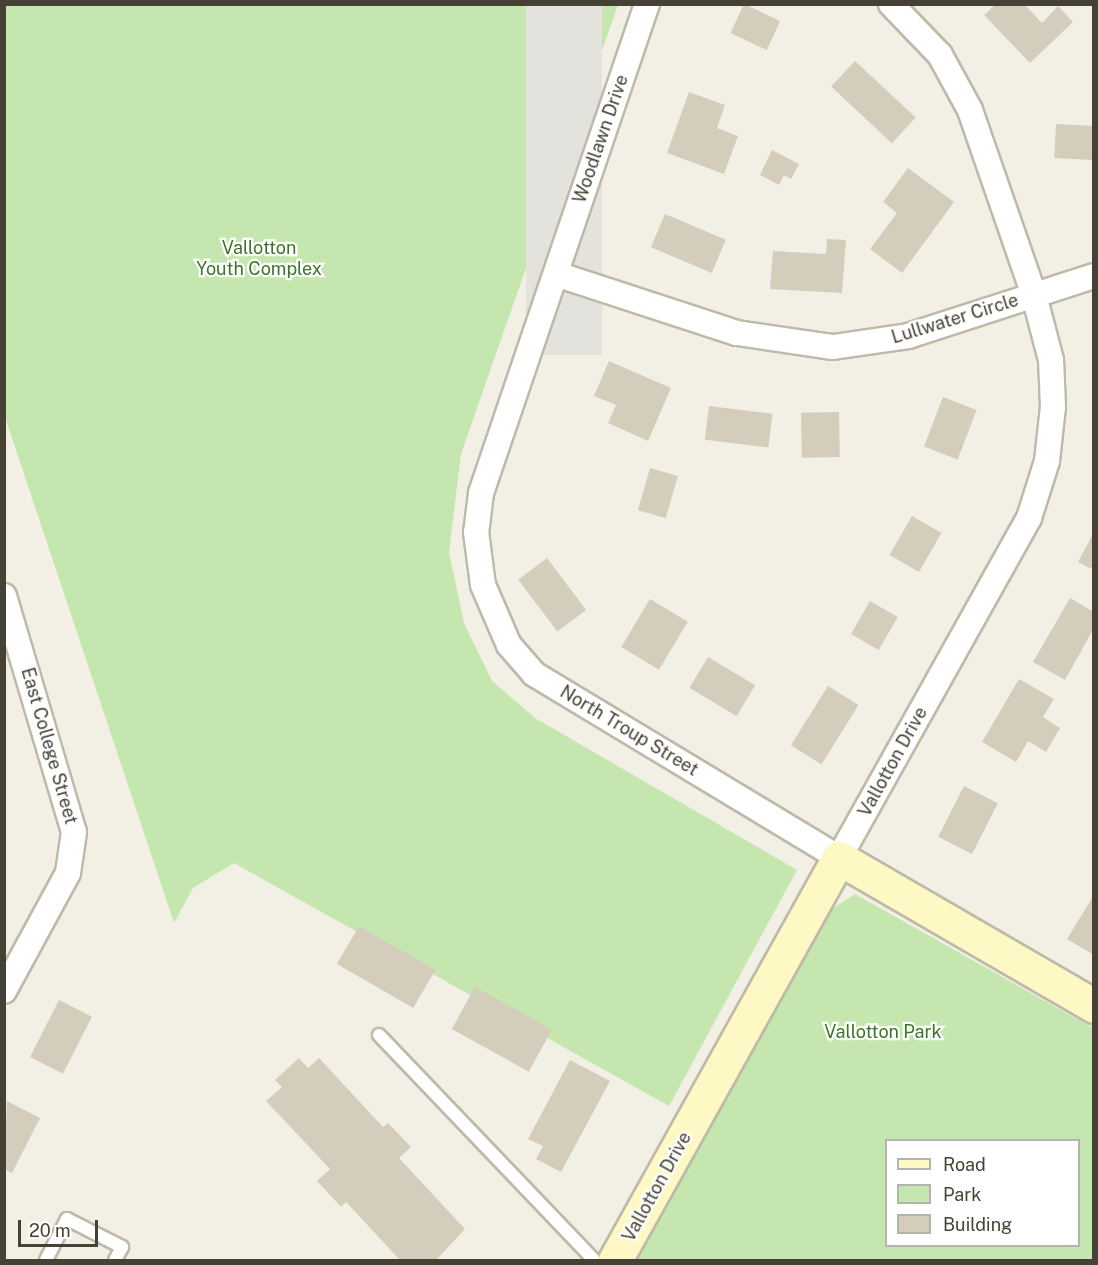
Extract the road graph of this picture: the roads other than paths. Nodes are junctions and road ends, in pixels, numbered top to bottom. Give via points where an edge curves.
1 (648, 4) edge
2 (891, 4) edge
3 (556, 274) junction
4 (1094, 276) edge
5 (1034, 295) junction
6 (4, 596) edge
7 (839, 858) junction
8 (4, 991) edge
9 (1094, 1006) edge
10 (379, 1035) dead end
11 (46, 1260) edge
12 (115, 1260) edge
13 (594, 1260) edge
14 (615, 1260) edge

1 - 3 street, Woodlawn Drive
2 - 5 street, Lullwater Circle via 920,31 957,80
3 - 5 street, Lullwater Circle via 737,333 811,346 908,336
3 - 7 street, North Troup Street via 481,493 476,553 491,614 508,645 534,674
4 - 5 street
5 - 7 street, Vallotton Drive via 1051,360 1053,406 1047,461 1029,518
6 - 8 street, East College Street via 74,832 68,873
7 - 9 street, North Troup Street
7 - 14 street, Vallotton Drive
10 - 13 lane
11 - 12 lane via 68,1219 122,1247

